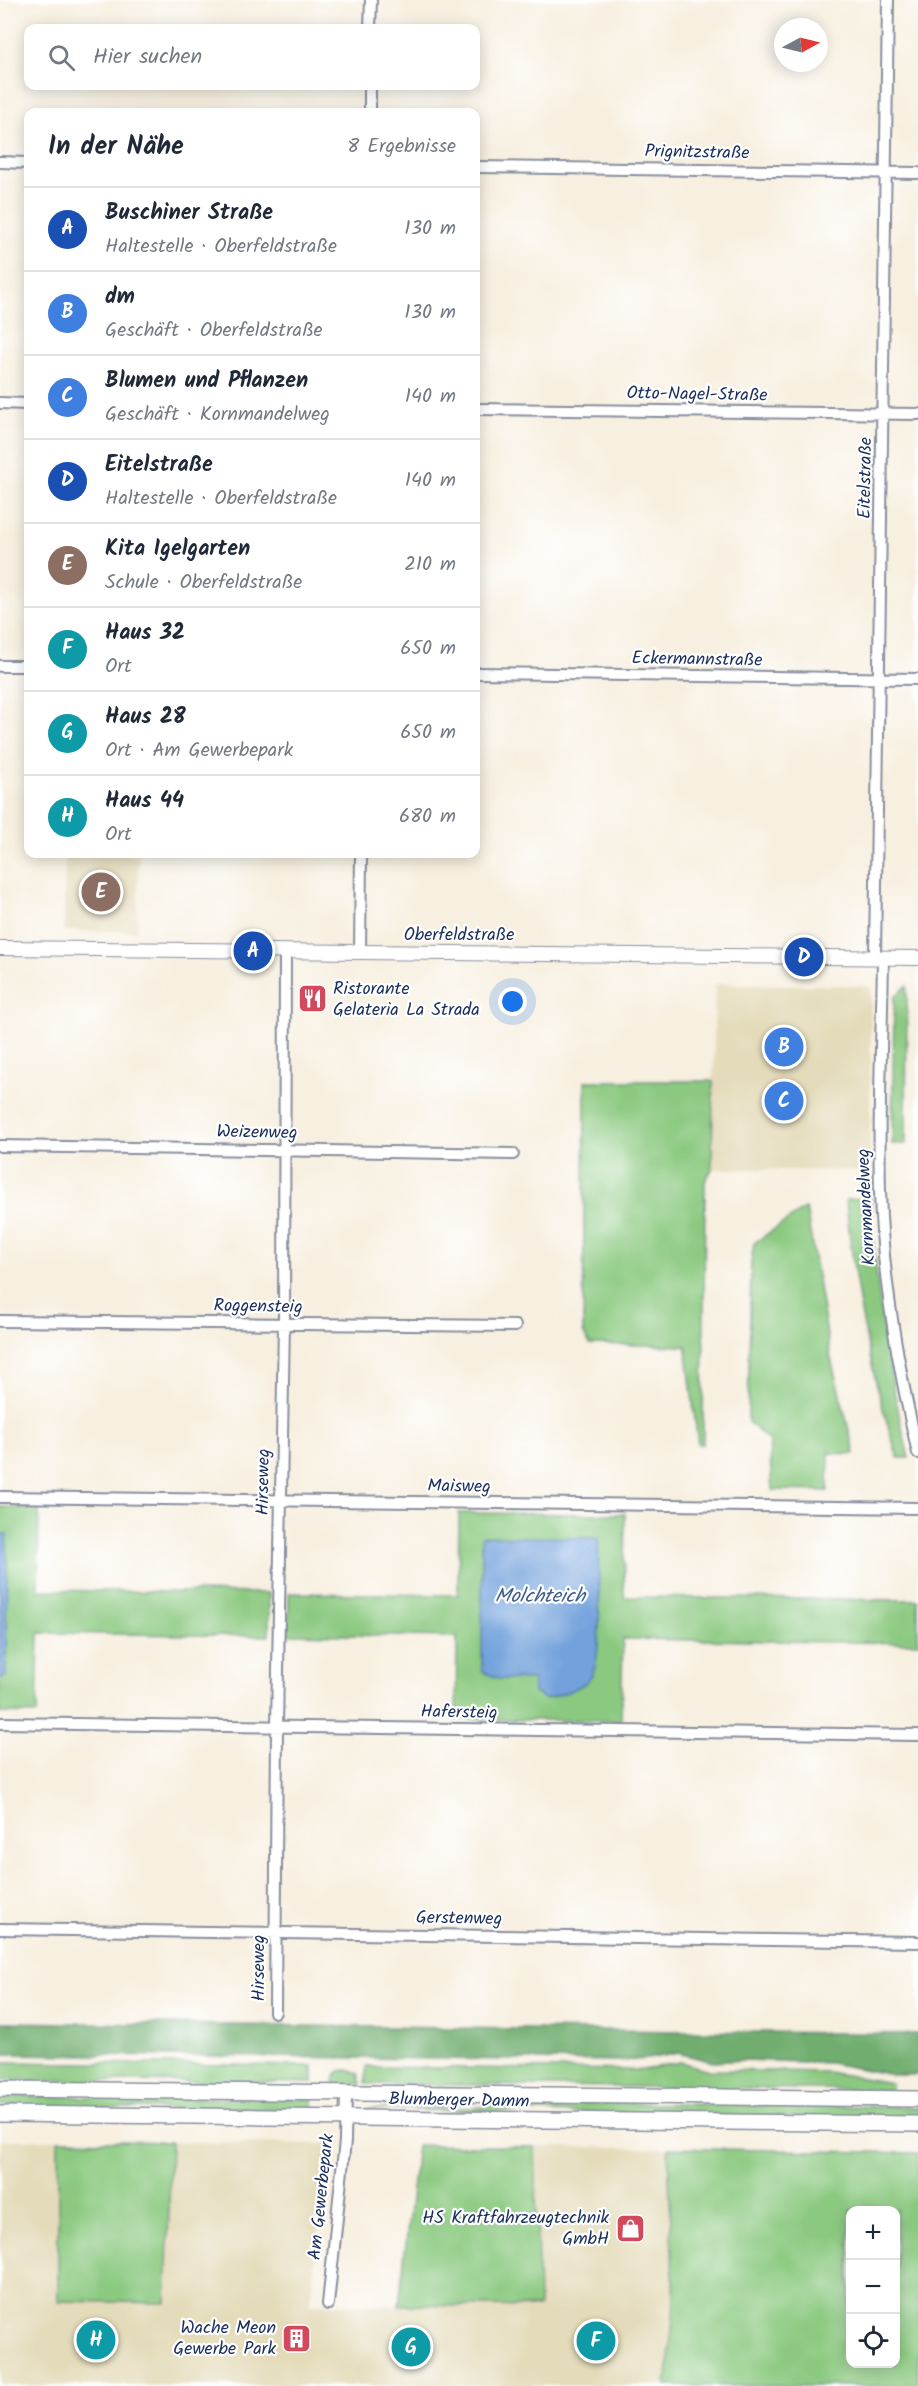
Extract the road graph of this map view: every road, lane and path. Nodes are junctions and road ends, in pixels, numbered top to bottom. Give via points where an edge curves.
1 (370, 0) edge
2 (888, 0) edge
3 (370, 24) edge
4 (370, 90) edge
5 (370, 108) edge
6 (0, 162) edge
7 (24, 163) edge
8 (480, 167) edge
9 (885, 172) junction
10 (918, 173) edge
11 (0, 403) edge
12 (24, 404) edge
13 (480, 409) edge
14 (883, 414) junction
15 (918, 414) edge
16 (0, 666) edge
17 (24, 666) edge
18 (480, 673) edge
19 (879, 679) junction
20 (918, 679) edge
21 (361, 858) edge
22 (0, 948) edge
23 (285, 952) junction
24 (360, 952) junction
25 (879, 958) junction
26 (918, 958) edge
27 (0, 1146) edge
28 (283, 1149) junction
29 (513, 1154) dead end
30 (0, 1321) edge
31 (284, 1323) junction
32 (515, 1326) dead end
33 (918, 1453) edge
34 (0, 1497) edge
35 (280, 1501) junction
36 (918, 1508) edge
37 (0, 1723) edge
38 (277, 1727) junction
39 (918, 1734) edge
40 (0, 1929) edge
41 (275, 1933) junction
42 (918, 1942) edge
43 (275, 2012) dead end
44 (0, 2089) edge
45 (346, 2092) junction
46 (918, 2099) edge
47 (0, 2114) edge
48 (346, 2119) junction
49 (918, 2124) edge
50 (328, 2304) dead end

1 - 3 street
2 - 9 street, Eitelstraße
4 - 5 street
6 - 7 street
8 - 9 street, Prignitzstraße
9 - 10 street, Prignitzstraße
9 - 14 street, Eitelstraße
11 - 12 street
13 - 14 street, Otto-Nagel-Straße
14 - 15 street, Otto-Nagel-Straße
14 - 19 street, Eitelstraße
16 - 17 street
18 - 19 street, Eckermannstraße
19 - 20 street, Eckermannstraße
19 - 25 street, Eitelstraße
21 - 24 street
22 - 23 street, Oberfeldstraße
23 - 24 street, Oberfeldstraße
23 - 28 street, Hirseweg
24 - 25 street, Oberfeldstraße
25 - 26 street, Oberfeldstraße
25 - 33 street, Kornmandelweg via 882,1226 895,1341
27 - 28 street, Weizenweg
28 - 29 street, Weizenweg
28 - 31 street, Hirseweg
30 - 31 street, Roggensteig
31 - 32 street, Roggensteig
31 - 35 street, Hirseweg
34 - 35 street, Maisweg
35 - 36 street, Maisweg
35 - 38 street, Hirseweg
37 - 38 street, Hafersteig
38 - 39 street, Hafersteig
38 - 41 street, Hirseweg
40 - 41 street, Gerstenweg
41 - 42 street, Gerstenweg
41 - 43 street, Hirseweg
44 - 45 main road, Blumberger Damm
45 - 46 main road, Blumberger Damm
45 - 48 street, Am Gewerbepark
47 - 48 main road, Blumberger Damm
48 - 49 main road, Blumberger Damm
48 - 50 street, Am Gewerbepark

